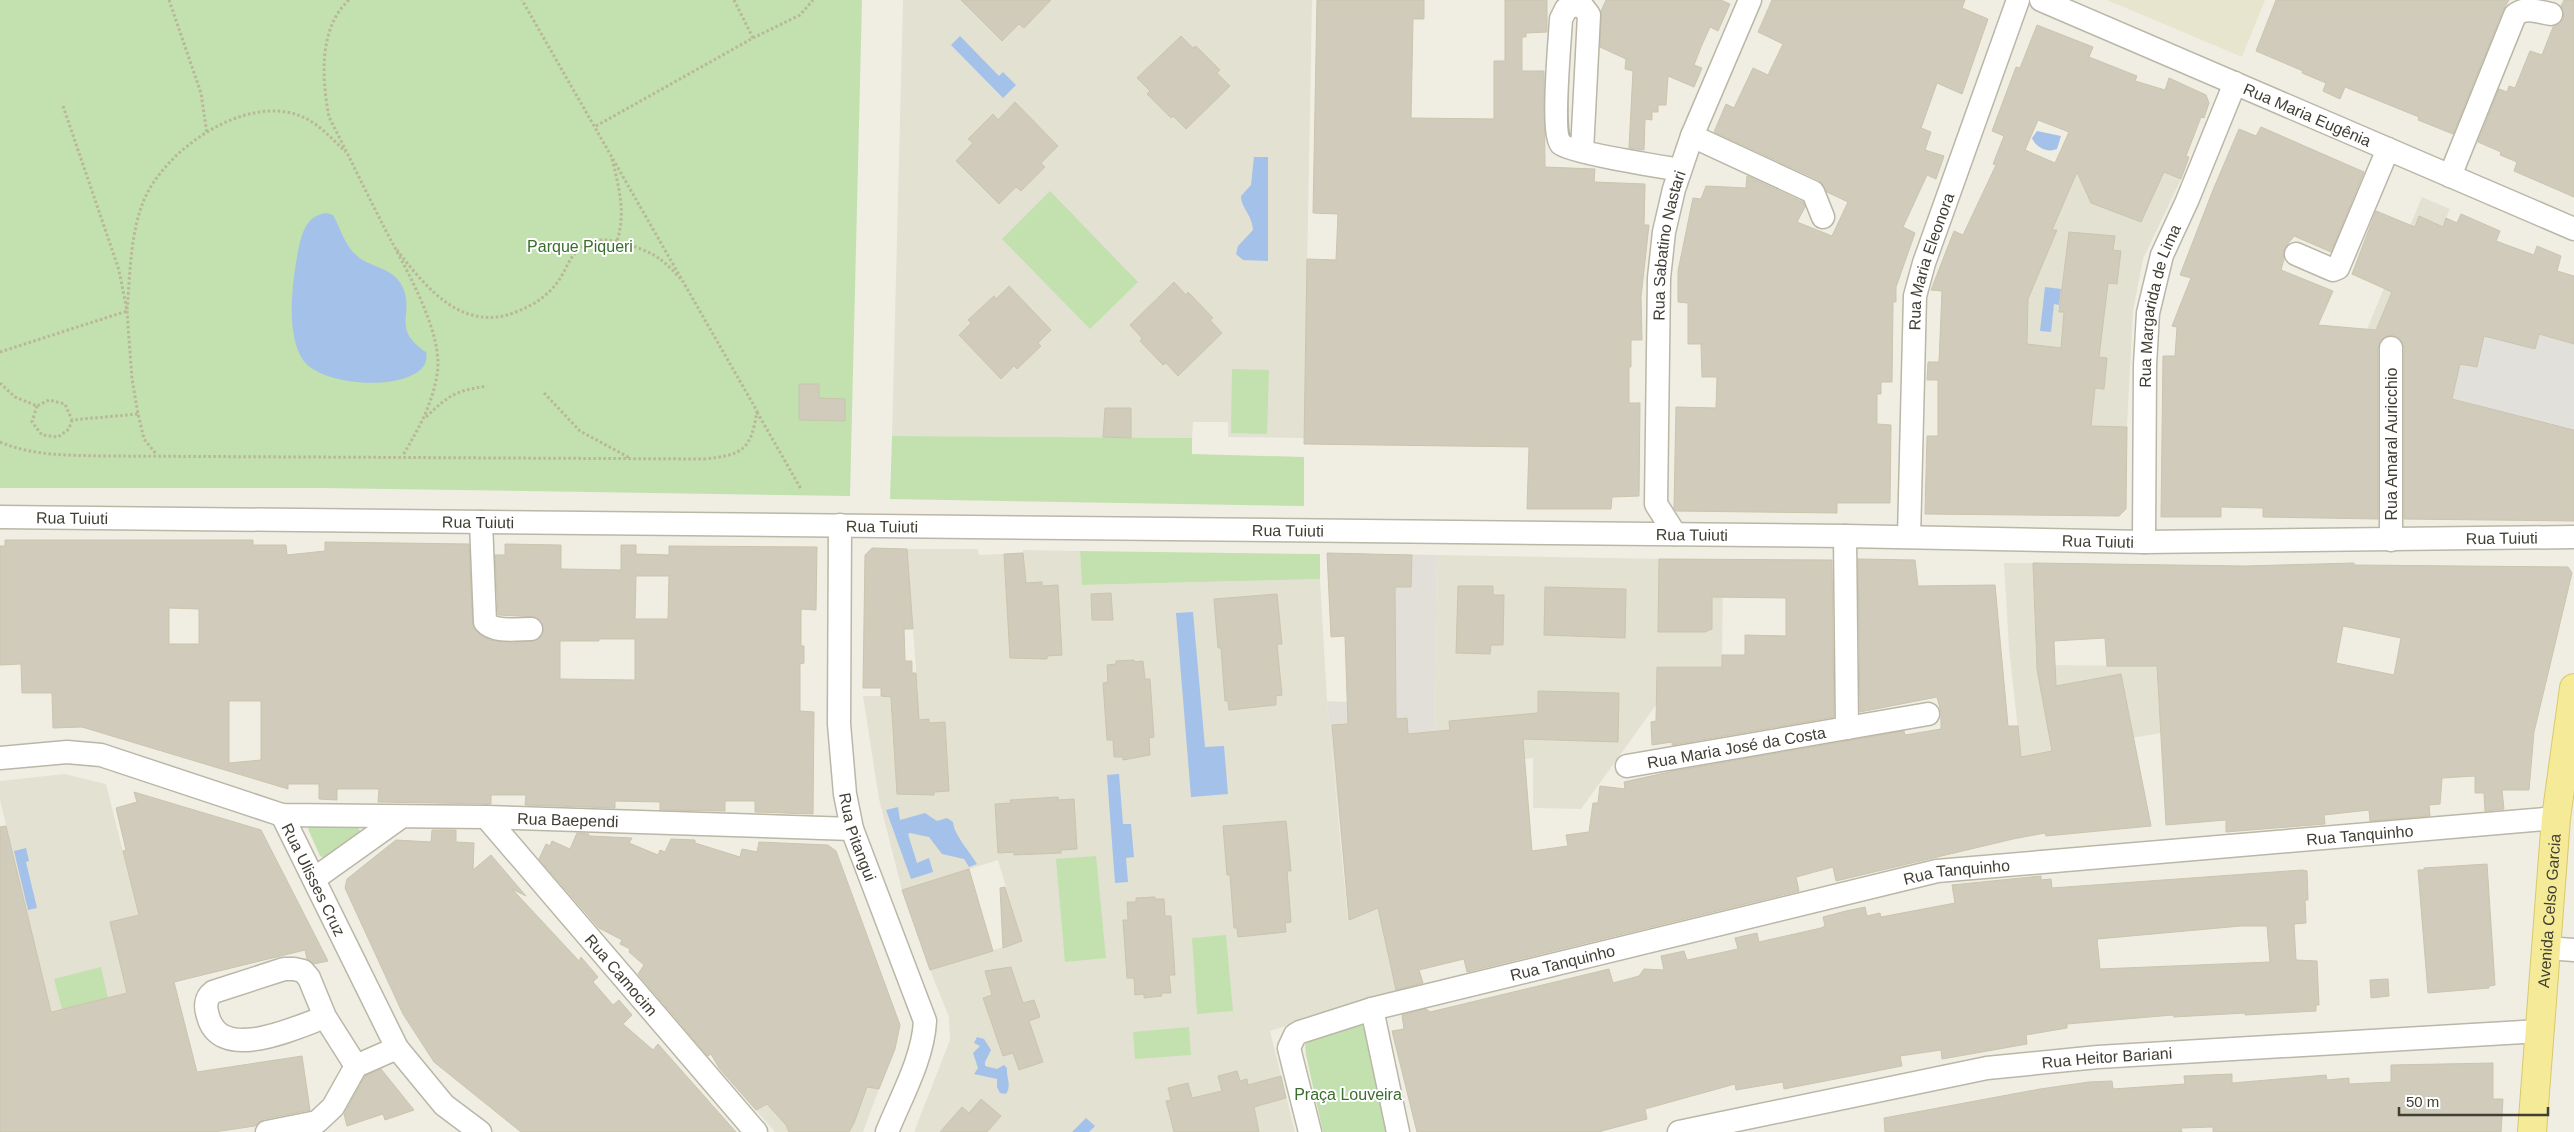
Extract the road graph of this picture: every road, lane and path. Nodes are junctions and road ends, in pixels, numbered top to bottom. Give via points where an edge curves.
1 (169, 0) edge
2 (349, 0) edge
3 (522, 0) edge
4 (734, 0) edge
5 (813, 0) edge
6 (1750, 0) edge
7 (2018, 0) edge
8 (2041, 0) edge
9 (2552, 14) dead end
10 (753, 38) junction
11 (2235, 83) junction
12 (63, 106) dead end
13 (596, 126) junction
14 (207, 134) junction
15 (1692, 136) junction
16 (2388, 149) junction
17 (1582, 151) junction
18 (346, 152) junction
19 (612, 156) junction
20 (1680, 170) junction
21 (2450, 176) junction
22 (1823, 216) dead end
23 (2574, 229) edge
24 (617, 242) junction
25 (392, 243) junction
26 (2296, 254) dead end
27 (685, 283) junction
28 (127, 311) junction
29 (2391, 348) dead end
30 (0, 352) edge
31 (0, 384) edge
32 (487, 386) dead end
33 (544, 393) dead end
34 (37, 406) junction
35 (757, 411) junction
36 (138, 414) junction
37 (425, 417) junction
38 (72, 420) junction
39 (0, 442) edge
40 (158, 455) junction
41 (403, 456) junction
42 (632, 459) junction
43 (801, 489) dead end
44 (1656, 504) junction
45 (0, 517) edge
46 (481, 522) junction
47 (840, 525) junction
48 (1627, 534) junction
49 (1675, 534) junction
50 (1845, 536) junction
51 (1909, 537) junction
52 (2574, 537) edge
53 (2391, 540) junction
54 (2144, 542) junction
55 (531, 629) dead end
56 (2574, 688) edge
57 (1928, 714) dead end
58 (1847, 728) junction
59 (0, 758) edge
60 (1627, 766) dead end
61 (282, 814) junction
62 (401, 817) junction
63 (486, 817) junction
64 (2556, 818) junction
65 (852, 829) junction
66 (314, 879) junction
67 (2546, 948) junction
68 (2574, 950) edge
69 (1372, 1009) junction
70 (325, 1017) junction
71 (2540, 1031) junction
72 (397, 1048) junction
73 (356, 1066) junction
74 (267, 1132) edge
75 (480, 1132) edge
76 (756, 1132) edge
77 (887, 1132) edge
78 (1310, 1132) edge
79 (1398, 1132) edge
80 (1680, 1132) edge
81 (2532, 1132) edge

1 - 14 path via 202,93
2 - 18 path via 334,18 323,64 329,117
3 - 13 path
4 - 10 path
5 - 10 path via 800,15
6 - 15 street, Rua Sabatino Nastari
7 - 51 street, Rua Maria Eleonora via 1915,296
8 - 11 street, Rua Maria Eugênia
9 - 21 street via 2528,9 2515,15
10 - 13 path
11 - 16 street, Rua Maria Eugênia
11 - 54 street, Rua Margarida de Lima via 2162,255 2148,313
12 - 28 path via 119,270
13 - 19 path
14 - 18 path via 236,118 262,112 282,112 304,118
14 - 28 path via 177,154 162,170 142,204 134,237
15 - 20 street, Rua Sabatino Nastari
15 - 22 street via 1813,192
16 - 21 street, Rua Maria Eugênia
16 - 26 street via 2338,268 2333,270
17 - 17 street via 1559,143 1556,122 1561,19 1566,9 1575,6 1583,7 1590,15
17 - 20 street
18 - 25 path
19 - 24 path via 621,193 623,224
19 - 27 path
20 - 44 street, Rua Sabatino Nastari via 1664,232 1659,278
21 - 23 street, Rua Maria Eugênia
24 - 25 path via 597,240 578,250 567,263 558,283 542,298 523,309 493,319 462,313 421,282
24 - 27 path via 660,258
25 - 37 path via 421,302 434,338 438,374
27 - 35 path
28 - 30 path
28 - 36 path
29 - 53 street, Rua Amaral Auricchio
31 - 34 path via 15,397
32 - 37 path via 449,395
33 - 42 path via 580,431
34 - 38 path via 49,400 58,401 65,404
34 - 38 path via 32,422 42,435 58,437 65,433
35 - 42 path via 754,430 744,449 727,456
35 - 43 path
36 - 38 path
36 - 40 path via 144,439
37 - 41 path
39 - 40 path via 46,455
40 - 41 path
41 - 42 path
44 - 48 street
44 - 49 street
45 - 46 street, Rua Tuiuti
46 - 47 street, Rua Tuiuti
46 - 55 street via 484,622 496,628
47 - 48 street, Rua Tuiuti
47 - 65 street, Rua Pitangui via 839,724
48 - 49 street, Rua Tuiuti
49 - 50 street, Rua Tuiuti
50 - 51 street, Rua Tuiuti
50 - 58 street, Rua Maria José da Costa
51 - 54 street, Rua Tuiuti
52 - 53 street, Rua Tuiuti
53 - 54 street, Rua Tuiuti
56 - 64 main road, Avenida Celso Garcia
57 - 58 street, Rua Maria José da Costa
58 - 60 street, Rua Maria José da Costa
59 - 61 street, Rua Ulisses Cruz via 67,752 101,755
61 - 62 street, Rua Baependi
61 - 66 street, Rua Ulisses Cruz
62 - 63 street, Rua Baependi
62 - 66 street
63 - 65 street, Rua Baependi
63 - 76 street, Rua Camocim
64 - 67 main road, Avenida Celso Garcia
64 - 69 street, Rua Tanquinho via 1937,870
65 - 77 street, Rua Pitangui via 925,1021 915,1062
66 - 72 street, Rua Ulisses Cruz
67 - 68 street
67 - 71 main road, Avenida Celso Garcia
69 - 78 street via 1300,1032 1291,1042
69 - 79 street
70 - 70 street via 309,978 294,968 213,992 206,1002 208,1018 216,1030 236,1040 253,1040
70 - 73 street
71 - 80 street, Rua Heitor Bariani via 2098,1057 1987,1068
71 - 81 main road, Avenida Celso Garcia
72 - 73 street
72 - 75 street, Rua Ulisses Cruz via 444,1105
73 - 74 street via 325,1116 303,1126

